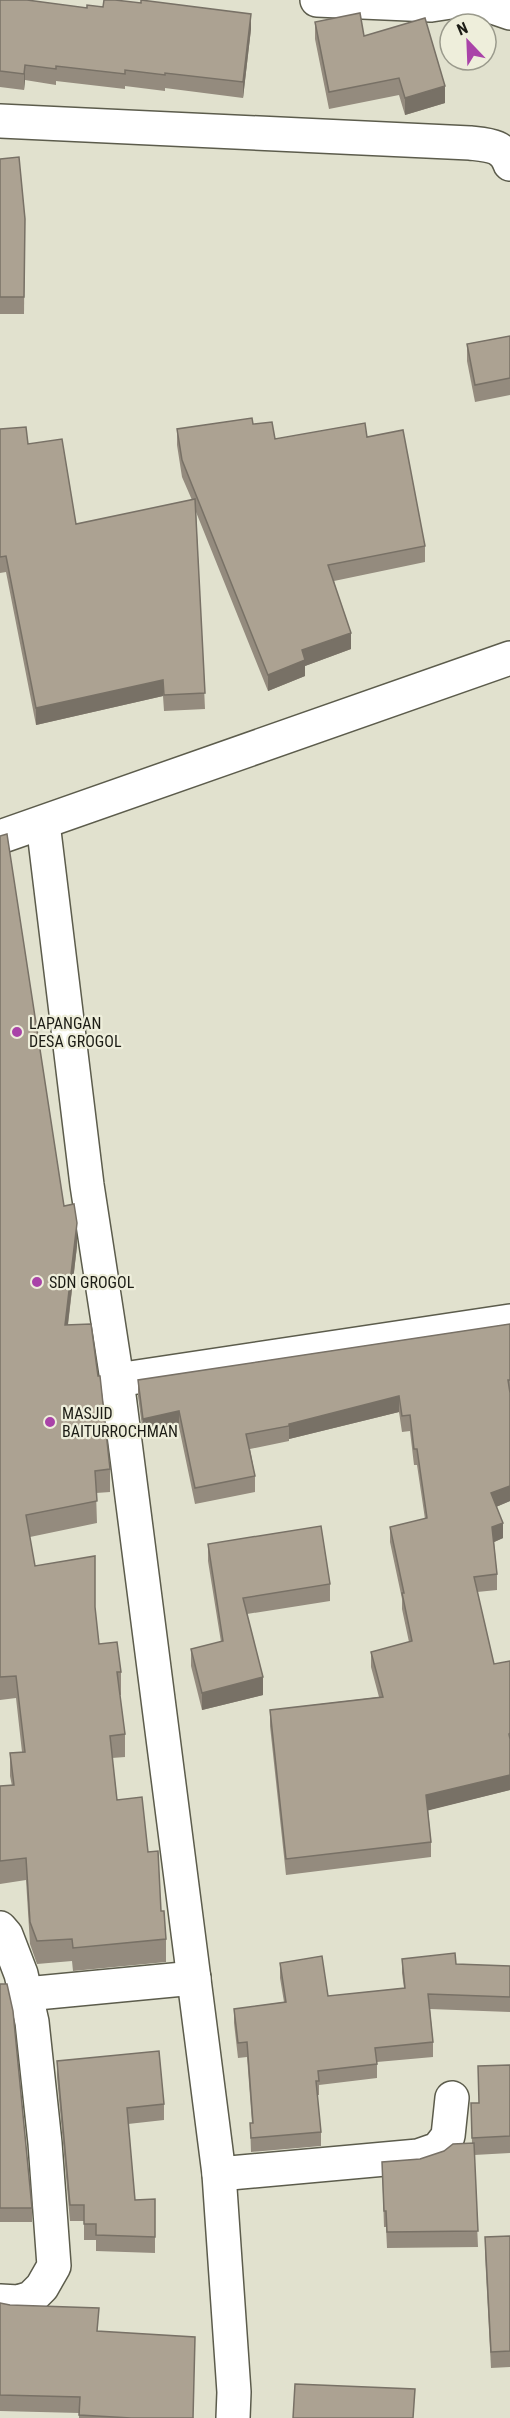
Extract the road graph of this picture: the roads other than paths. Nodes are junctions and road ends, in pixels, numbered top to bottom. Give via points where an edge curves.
1 (317, 0) edge
2 (464, 0) edge
3 (472, 0) edge
4 (430, 2) edge
5 (510, 13) edge
6 (0, 121) edge
7 (510, 164) edge
8 (510, 658) edge
9 (43, 823) junction
10 (0, 837) edge
11 (510, 1321) edge
12 (117, 1380) junction
13 (0, 1928) edge
14 (194, 1978) junction
15 (26, 1994) junction
16 (453, 2098) dead end
17 (219, 2174) junction
18 (0, 2301) edge
19 (233, 2418) edge

1 - 4 street
2 - 4 street
3 - 5 street
6 - 7 street via 470,143 501,149
8 - 9 street
9 - 10 street
9 - 12 street via 87,1185
11 - 12 street
12 - 14 street
13 - 15 street
14 - 15 street
14 - 17 street
15 - 18 street via 43,2121 54,2266 31,2298
16 - 17 street via 448,2136 438,2149 418,2156
17 - 19 street

